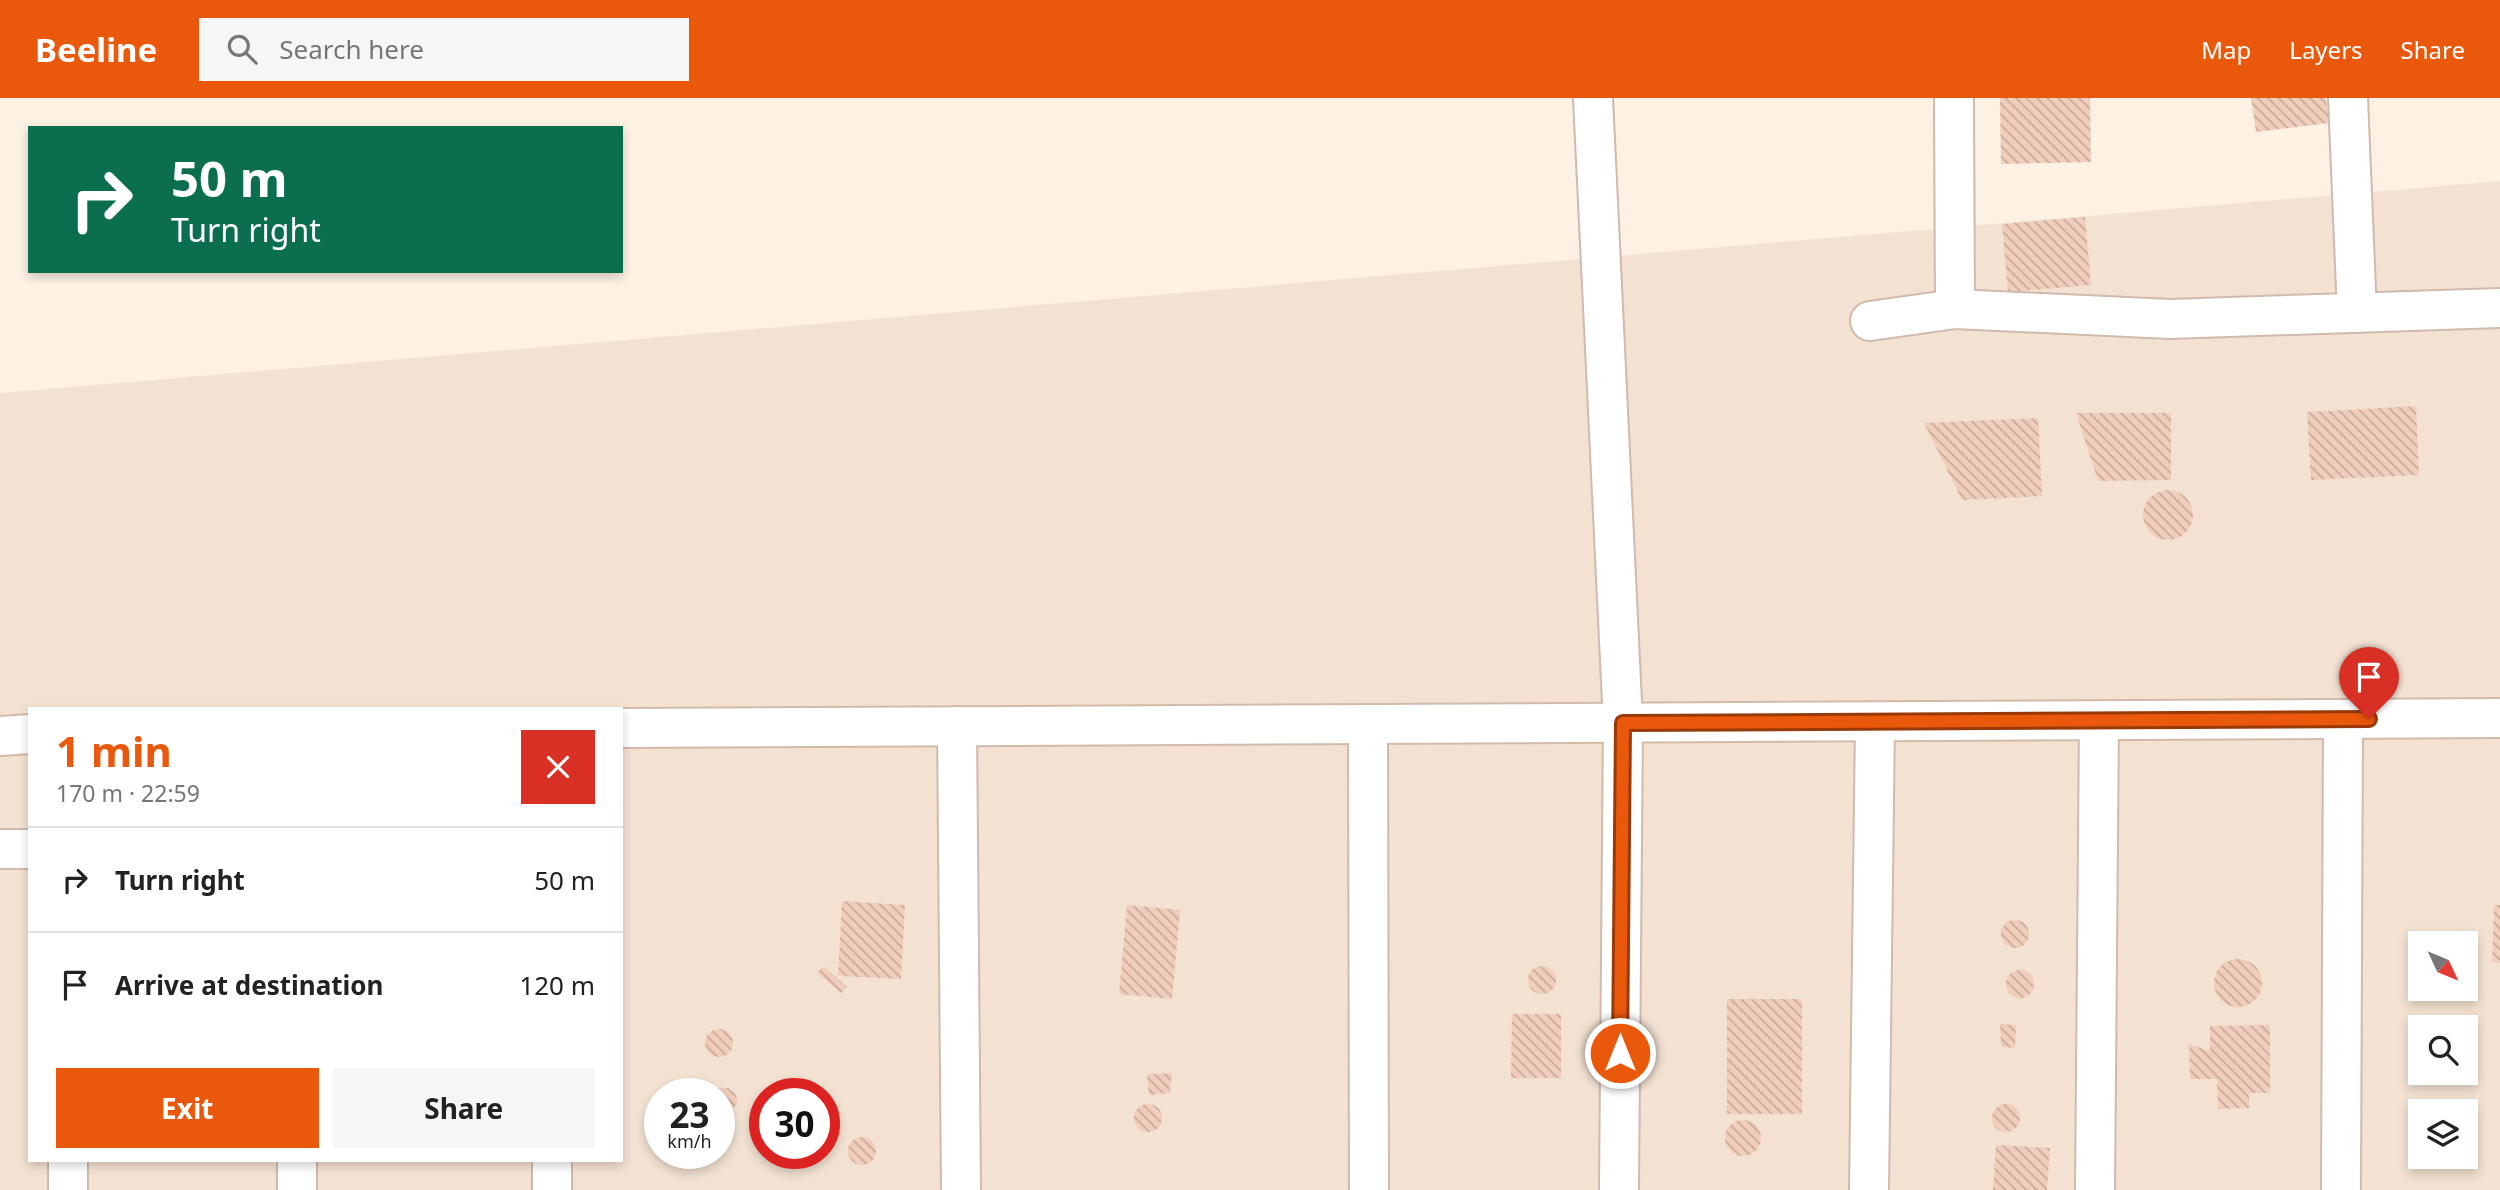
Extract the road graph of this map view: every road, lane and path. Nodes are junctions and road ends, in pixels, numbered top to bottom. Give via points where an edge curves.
1 (1593, 98) edge
2 (1954, 98) edge
3 (2348, 98) edge
4 (2500, 308) edge
5 (1955, 309) junction
6 (2357, 313) junction
7 (1870, 321) dead end
8 (2500, 718) edge
9 (2343, 719) junction
10 (2099, 721) junction
11 (1875, 722) junction
12 (1623, 723) junction
13 (1368, 724) junction
14 (957, 726) junction
15 (623, 728) edge
16 (28, 734) edge
17 (0, 736) edge
18 (0, 849) edge
19 (28, 849) edge
20 (68, 1162) edge
21 (297, 1162) edge
22 (552, 1162) edge
23 (68, 1190) edge
24 (297, 1190) edge
25 (552, 1190) edge
26 (961, 1190) edge
27 (1369, 1190) edge
28 (1619, 1190) edge
29 (1869, 1190) edge
30 (2095, 1190) edge
31 (2341, 1190) edge

1 - 12 street
2 - 5 street
3 - 6 street
4 - 6 street
5 - 6 street via 2170,319
5 - 7 street
8 - 9 street
9 - 10 street
9 - 31 street
10 - 11 street
10 - 30 street
11 - 12 street
11 - 29 street
12 - 13 street
12 - 28 street
13 - 14 street
13 - 27 street
14 - 15 street
14 - 26 street
16 - 17 street
18 - 19 street
20 - 23 street
21 - 24 street
22 - 25 street

